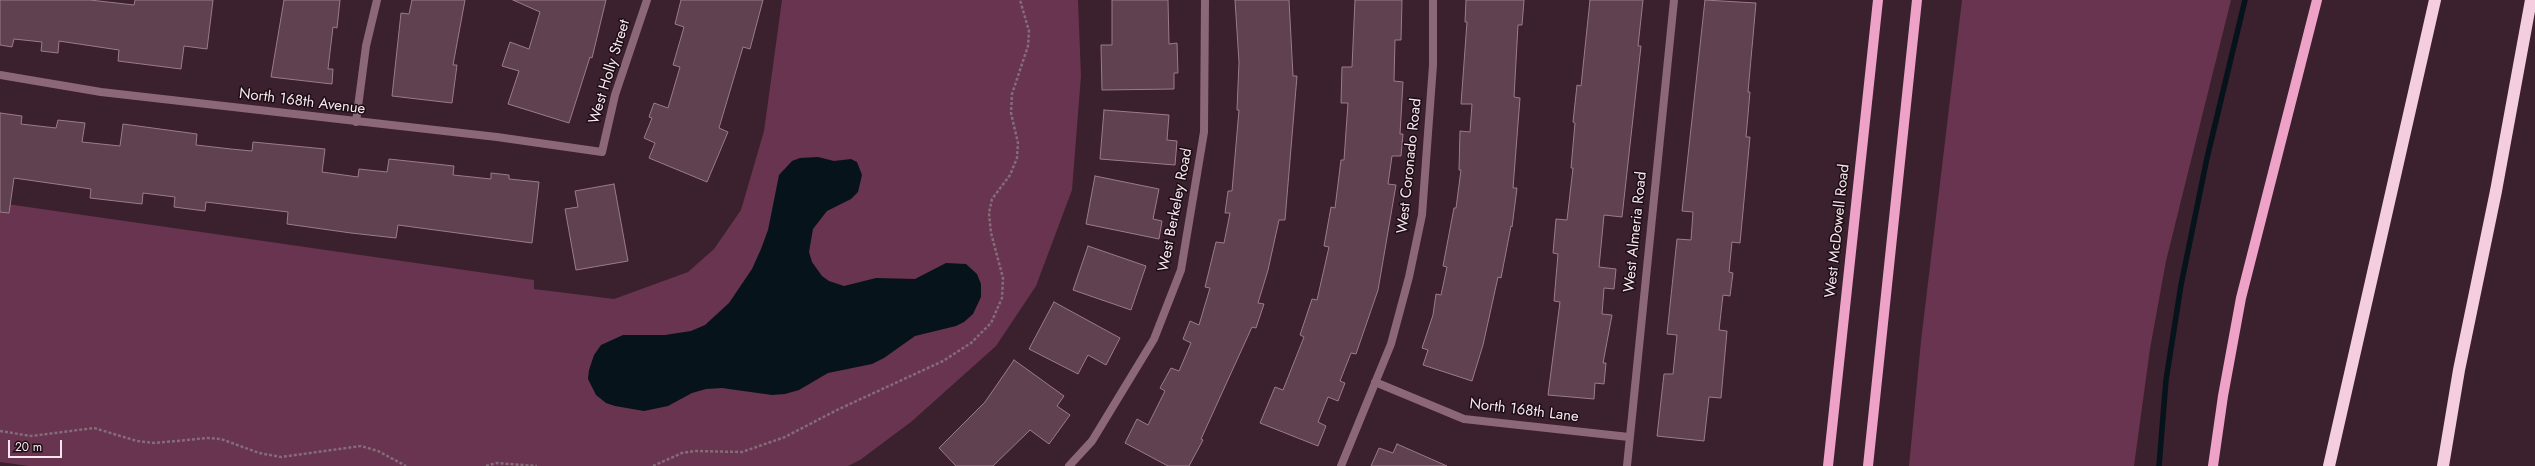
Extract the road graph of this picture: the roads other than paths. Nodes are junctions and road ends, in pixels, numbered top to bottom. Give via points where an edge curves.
1 (377, 0) edge
2 (647, 0) edge
3 (1205, 0) edge
4 (1433, 0) edge
5 (1674, 0) edge
6 (1878, 0) edge
7 (1917, 0) edge
8 (2317, 0) edge
9 (2435, 0) edge
10 (2530, 0) edge
11 (0, 75) edge
12 (356, 122) junction
13 (602, 152) joint
14 (1375, 382) junction
15 (1630, 437) junction
16 (1068, 466) edge
17 (1341, 466) edge
18 (1627, 466) edge
19 (1828, 466) edge
20 (1868, 466) edge
21 (2213, 466) edge
22 (2329, 466) edge
23 (2443, 466) edge

1 - 12 street via 366,46
2 - 13 street, West Holly Street via 615,95
3 - 16 street, West Berkeley Road via 1204,132 1181,270 1154,339 1092,441
4 - 14 street, West Coronado Road via 1433,65 1422,215 1391,344
5 - 15 street, West Almeria Road
6 - 19 main road, West McDowell Road
7 - 20 main road
8 - 21 main road via 2241,298
9 - 22 highway
10 - 23 highway
11 - 12 street, North 168th Avenue via 101,92
12 - 13 street, North 168th Avenue via 497,137
14 - 15 street, North 168th Lane via 1464,419
14 - 17 street, West Coronado Road
15 - 18 street, West Almeria Road

